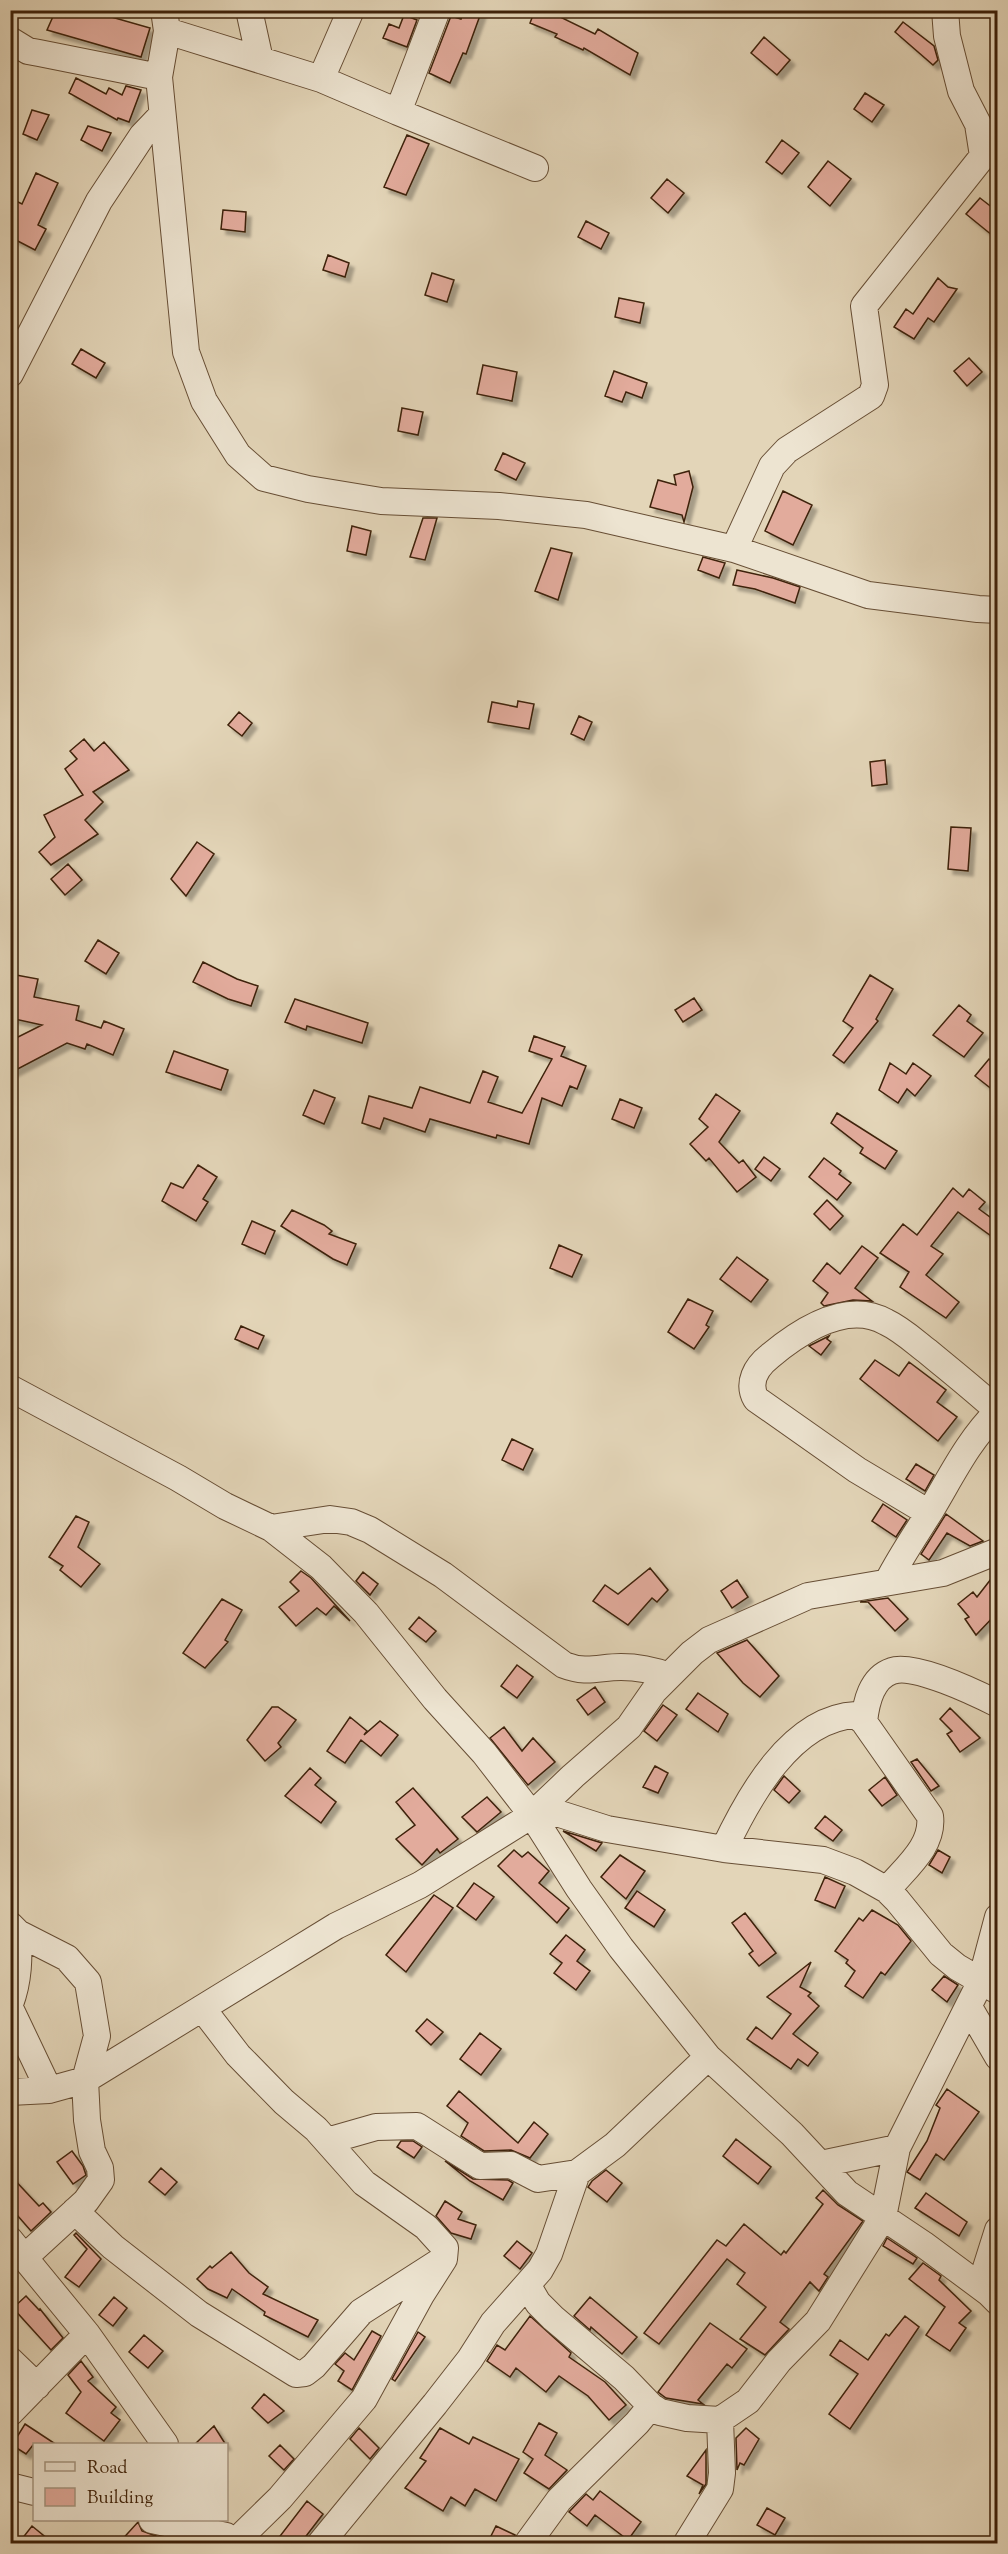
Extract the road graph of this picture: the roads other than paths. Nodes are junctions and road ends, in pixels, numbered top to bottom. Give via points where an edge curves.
1 (249, 10) edge
2 (351, 10) edge
3 (437, 10) edge
4 (945, 10) edge
5 (166, 21) edge
6 (10, 40) edge
7 (260, 60) junction
8 (159, 77) junction
9 (321, 79) junction
10 (398, 112) junction
11 (162, 115) junction
12 (535, 168) dead end
13 (10, 374) edge
14 (734, 549) junction
15 (998, 610) edge
16 (10, 1388) edge
17 (998, 1411) edge
18 (929, 1513) junction
19 (271, 1528) junction
20 (998, 1551) edge
21 (888, 1581) junction
22 (669, 1676) junction
23 (998, 1704) edge
24 (864, 1722) junction
25 (536, 1811) junction
26 (724, 1849) junction
27 (887, 1890) junction
28 (998, 1917) edge
29 (14, 1929) edge
30 (989, 1986) edge
31 (10, 2004) edge
32 (969, 2007) junction
33 (10, 2008) edge
34 (202, 2008) junction
35 (708, 2057) junction
36 (998, 2057) edge
37 (85, 2080) junction
38 (49, 2090) junction
39 (10, 2092) edge
40 (327, 2141) junction
41 (897, 2148) junction
42 (821, 2164) junction
43 (577, 2173) junction
44 (75, 2211) junction
45 (883, 2217) junction
46 (998, 2230) edge
47 (18, 2248) edge
48 (444, 2259) junction
49 (528, 2286) junction
50 (993, 2298) edge
51 (87, 2334) junction
52 (10, 2360) edge
53 (37, 2386) junction
54 (651, 2406) junction
55 (10, 2412) edge
56 (720, 2420) junction
57 (164, 2443) edge
58 (10, 2486) edge
59 (33, 2492) edge
60 (157, 2521) edge
61 (226, 2536) edge
62 (320, 2544) edge
63 (527, 2544) edge
64 (686, 2544) edge

1 - 7 street
2 - 9 street
3 - 10 street
4 - 14 street via 961,91 978,124 983,156 864,306 875,386 871,396 787,450 772,466
5 - 7 street
5 - 8 street
6 - 8 street via 28,51
7 - 9 street
8 - 11 street
9 - 10 street
10 - 12 street
11 - 13 street via 142,136 99,201
11 - 14 street via 186,352 204,402 238,455 264,478 381,501 499,506 586,515
14 - 15 street via 868,595
16 - 19 street
17 - 18 street via 977,1432
17 - 18 street via 909,1336 885,1321 864,1315 839,1316 814,1326 760,1364 751,1383 756,1399 857,1470
18 - 21 street
19 - 22 street via 330,1519 351,1522 398,1545 443,1575 564,1665 578,1670 652,1670
19 - 25 street via 321,1567 366,1613 435,1699
20 - 21 street via 942,1573
21 - 22 street via 808,1596 787,1605 709,1640
22 - 25 street via 629,1726
23 - 24 street via 946,1681 900,1669 879,1679 866,1705
24 - 26 street via 848,1716 805,1733 760,1783
24 - 27 street via 930,1815 931,1828 925,1845
25 - 26 street via 607,1829
25 - 34 street via 420,1885 336,1926
25 - 35 street via 579,1889
26 - 27 street via 823,1860
27 - 30 street via 941,1954
28 - 30 street
29 - 31 street via 17,1984
29 - 37 street via 67,1958 88,1982 97,2036
30 - 32 street
32 - 36 street
32 - 41 street
33 - 38 street
34 - 37 street
34 - 40 street via 238,2055
35 - 42 street
35 - 43 street via 615,2145
37 - 38 street
37 - 44 street via 87,2120 101,2180
38 - 39 street
40 - 43 street via 376,2127 417,2126 480,2166 511,2165 538,2178
40 - 48 street via 364,2183 439,2239 445,2248
41 - 42 street
41 - 45 street
42 - 45 street via 847,2193
43 - 49 street via 549,2254
44 - 47 street
44 - 48 street via 113,2247 199,2314 296,2374 314,2366 361,2312
45 - 50 street
45 - 56 street via 818,2321 779,2361 748,2401
46 - 50 street via 986,2268
47 - 51 street
48 - 61 street via 364,2399 280,2498
49 - 54 street via 553,2318
49 - 62 street via 494,2323 456,2377
51 - 53 street
51 - 57 street
52 - 53 street
53 - 55 street
54 - 56 street via 687,2418
54 - 63 street via 559,2500
56 - 64 street via 720,2489
58 - 59 street
60 - 61 street

